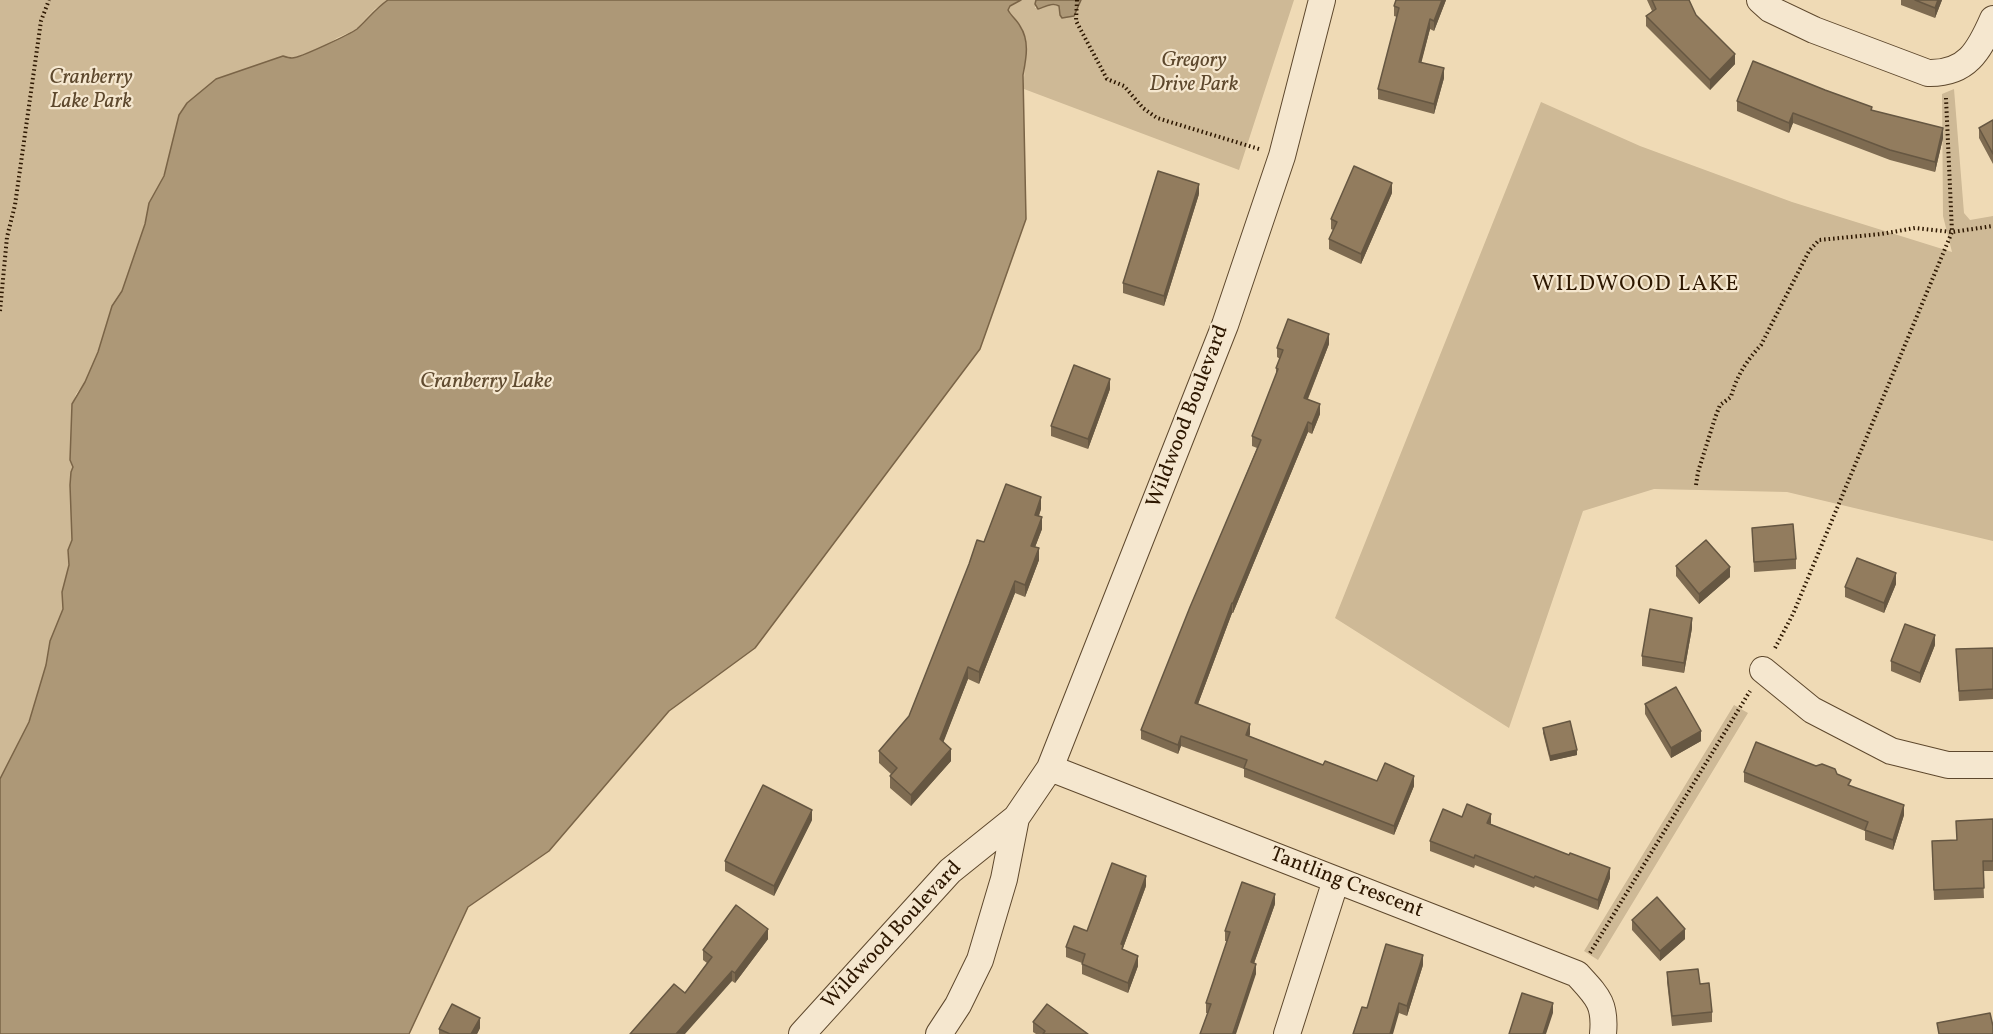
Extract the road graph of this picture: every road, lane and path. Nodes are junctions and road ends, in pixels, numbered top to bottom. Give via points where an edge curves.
1 (49, 0) edge
2 (1077, 0) edge
3 (1322, 0) edge
4 (1760, 0) edge
5 (1993, 20) edge
6 (1945, 74) junction
7 (1282, 156) junction
8 (1993, 226) edge
9 (1952, 232) junction
10 (0, 311) edge
11 (1696, 485) dead end
12 (1763, 670) junction
13 (1993, 765) edge
14 (1050, 768) junction
15 (1016, 818) junction
16 (1336, 880) junction
17 (1577, 974) junction
18 (802, 1034) edge
19 (939, 1034) edge
20 (1287, 1034) edge
21 (1603, 1034) edge

1 - 10 path via 41,21 7,237
2 - 7 path via 1076,21 1107,79 1124,86 1143,108 1157,118
3 - 7 street, Wildwood Boulevard
4 - 6 street via 1770,9 1824,34 1918,70
5 - 6 street via 1967,63
6 - 9 path
7 - 14 street, Wildwood Boulevard via 1225,325
8 - 9 path
9 - 11 path via 1916,228 1819,240 1809,251 1761,345 1735,382 1731,397 1720,405
9 - 12 path via 1793,614
12 - 13 street via 1812,710 1891,751 1948,765
12 - 17 path
14 - 15 street, Wildwood Boulevard
14 - 16 street, Tantling Crescent
15 - 18 street, Wildwood Boulevard via 950,871
15 - 19 street, Wildwood Boulevard via 1004,879 980,960
16 - 17 street, Tantling Crescent
16 - 20 street
17 - 21 street, Tantling Crescent via 1596,995 1605,1015

